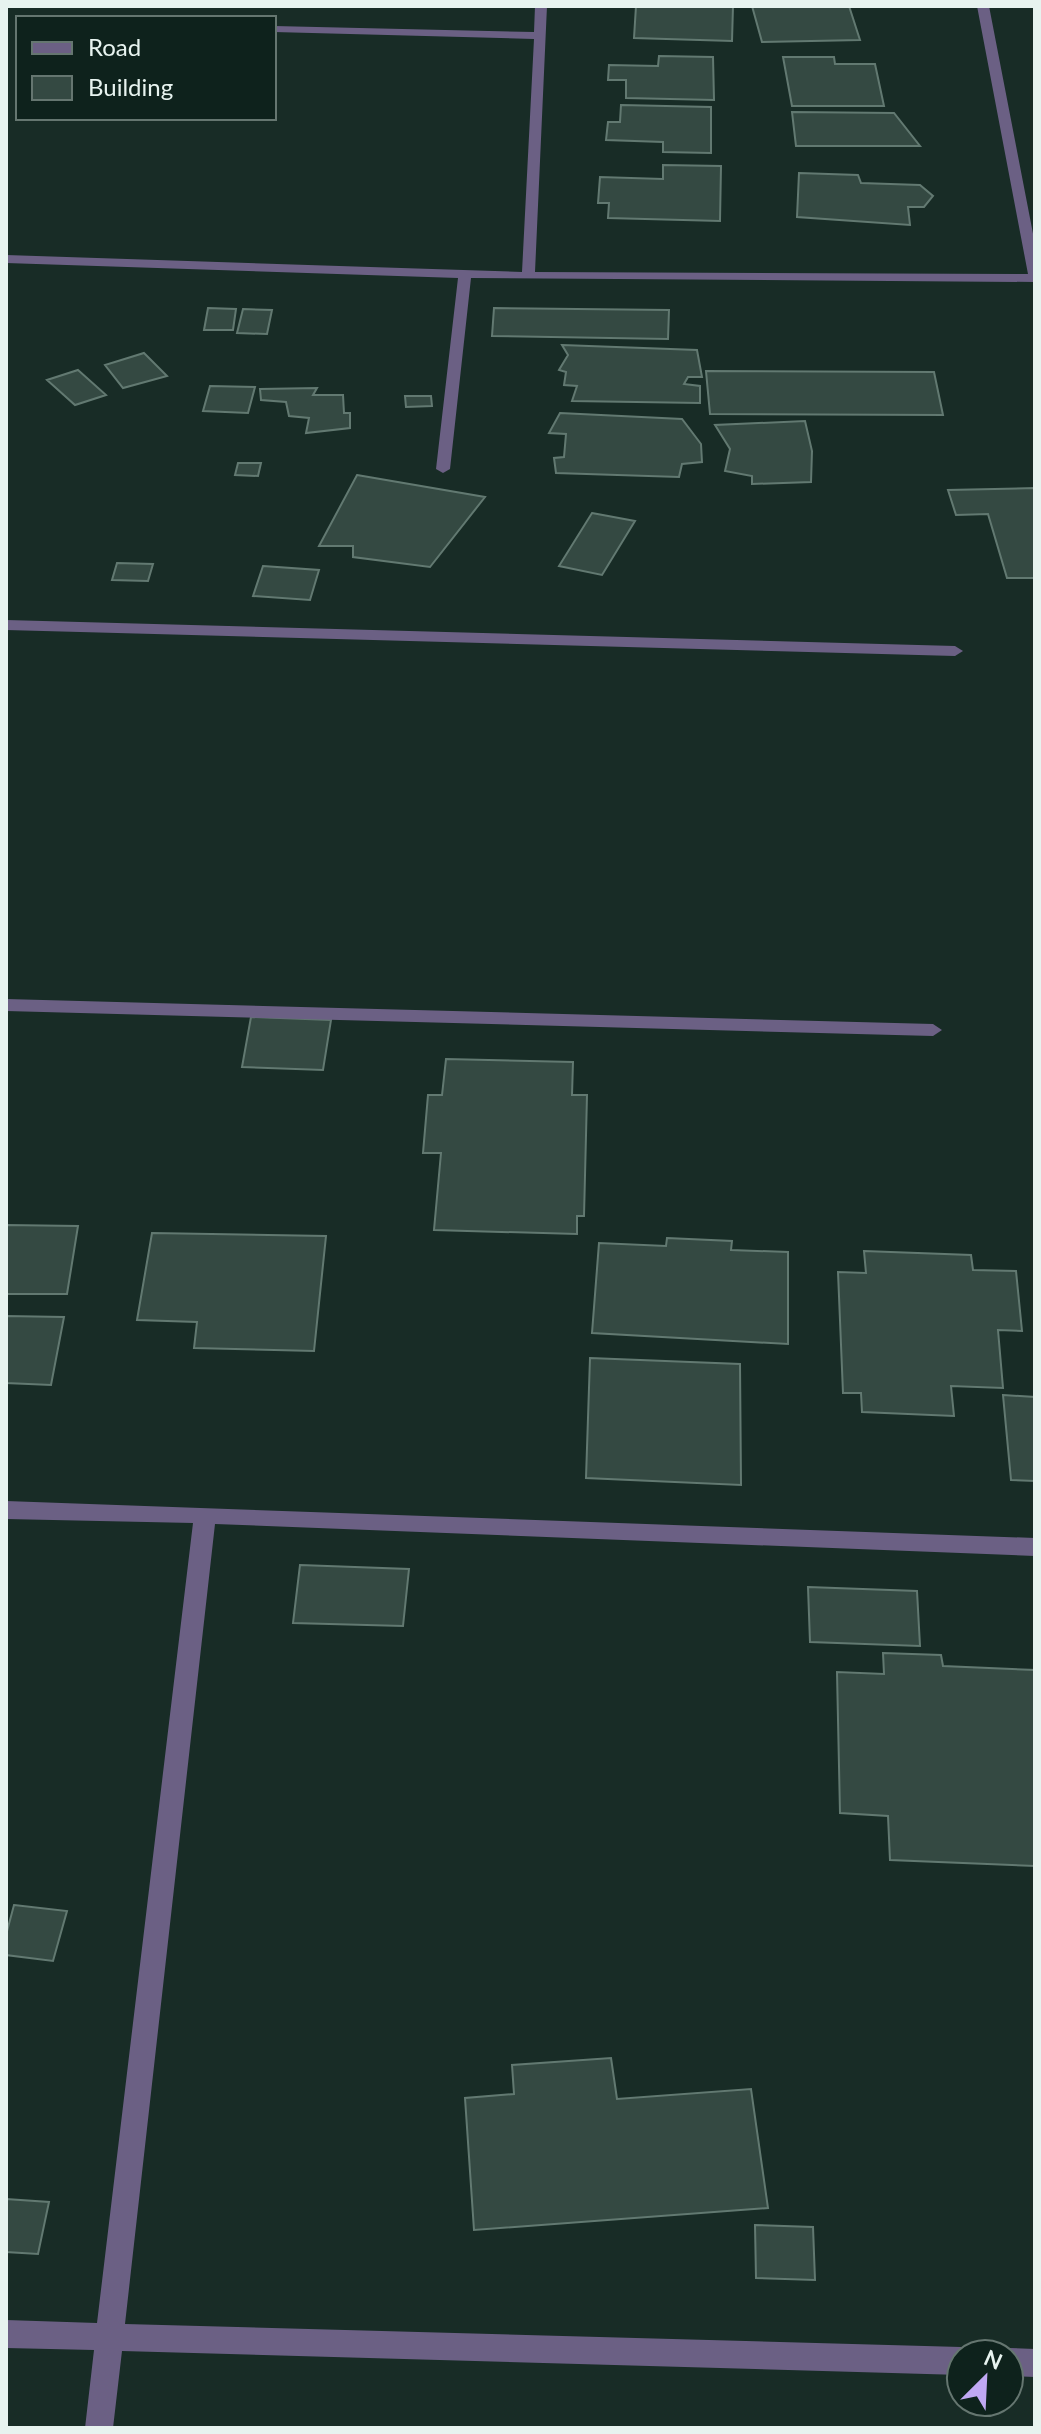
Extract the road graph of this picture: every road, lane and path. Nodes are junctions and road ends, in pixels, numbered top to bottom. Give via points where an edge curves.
1 (541, 6) edge
2 (983, 6) edge
3 (276, 29) edge
4 (539, 36) junction
5 (6, 259) edge
6 (465, 273) junction
7 (528, 276) junction
8 (1035, 278) edge
9 (443, 469) dead end
10 (6, 625) edge
11 (955, 651) dead end
12 (6, 1005) edge
13 (933, 1030) dead end
14 (6, 1510) edge
15 (205, 1515) junction
16 (1035, 1547) edge
17 (6, 2334) edge
18 (112, 2337) junction
19 (945, 2361) edge
20 (99, 2428) edge

1 - 4 street
2 - 8 street
3 - 4 street
4 - 7 street
5 - 6 street
6 - 7 street
6 - 9 street
7 - 8 street
10 - 11 street
12 - 13 street
14 - 15 street
15 - 16 street
15 - 18 street
17 - 18 street
18 - 19 street
18 - 20 street

